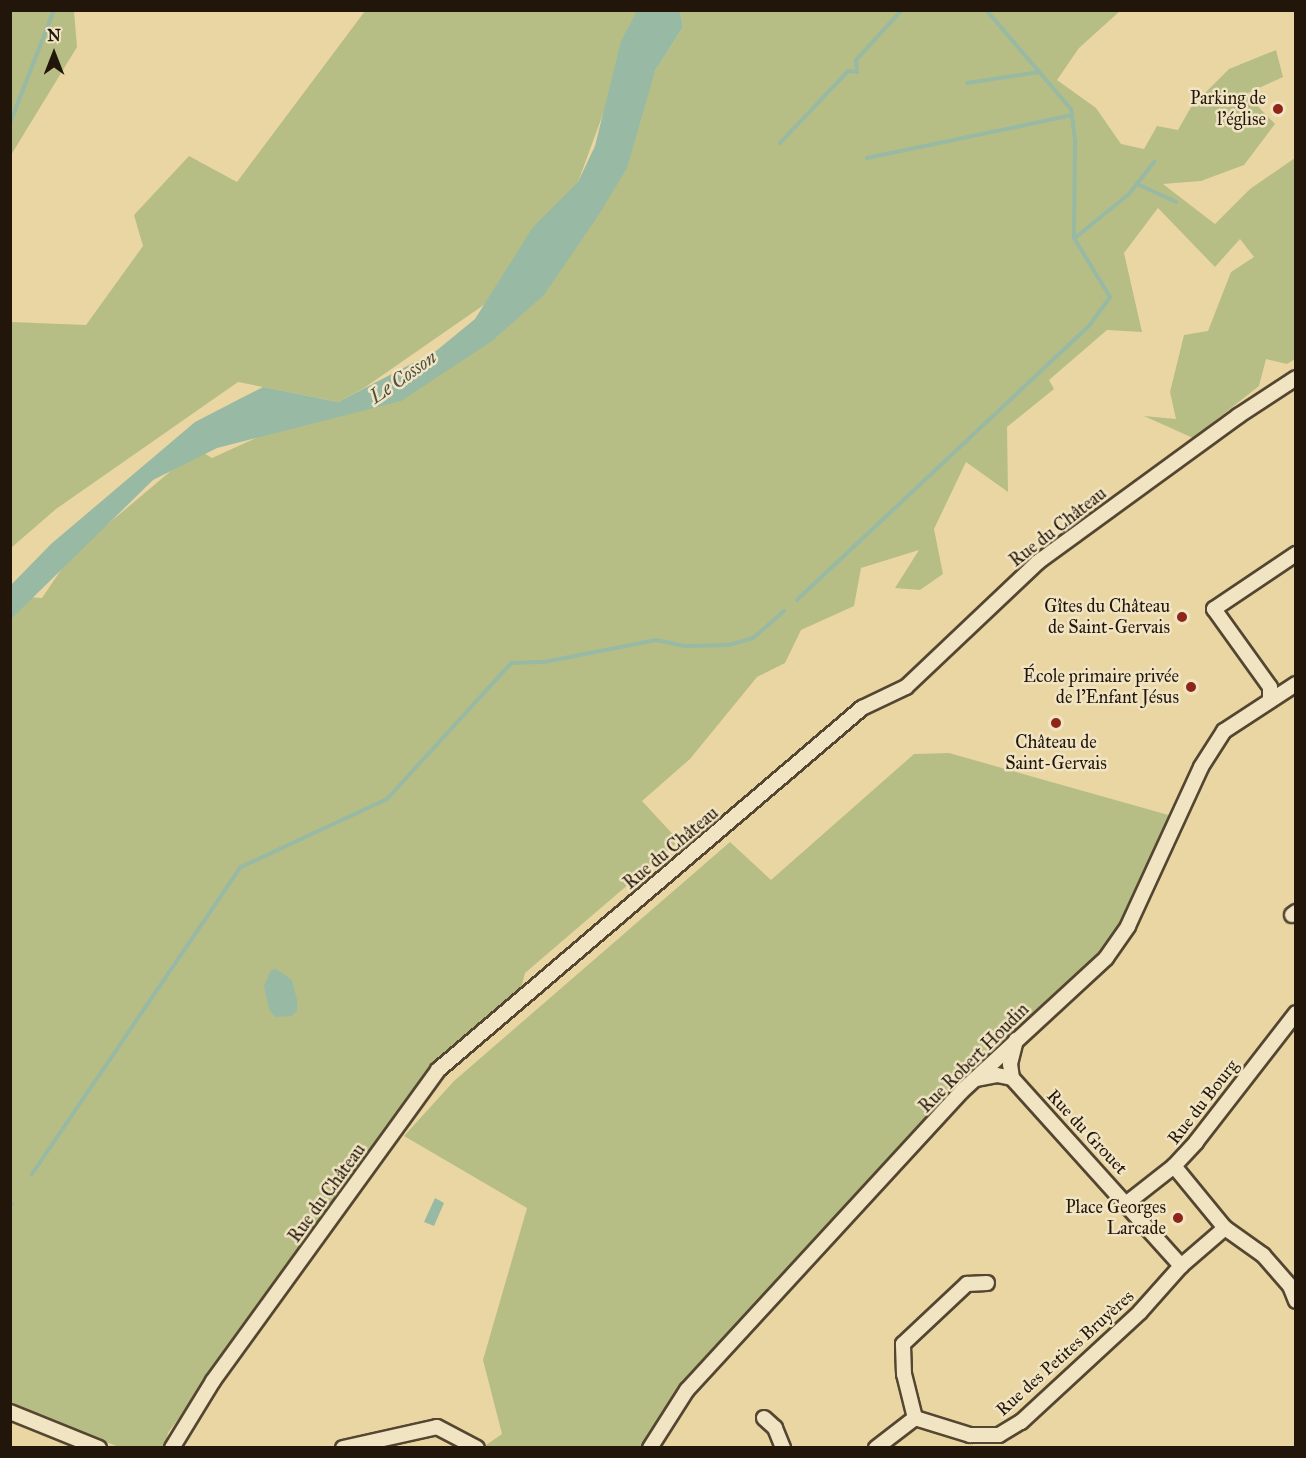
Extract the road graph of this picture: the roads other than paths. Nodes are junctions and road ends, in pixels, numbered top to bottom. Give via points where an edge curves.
1 (1296, 378) edge
2 (1296, 554) edge
3 (1296, 684) edge
4 (1270, 699) junction
5 (1296, 1013) edge
6 (1016, 1040) junction
7 (1012, 1078) junction
8 (976, 1079) junction
9 (1174, 1166) junction
10 (1127, 1203) junction
11 (1225, 1228) junction
12 (1181, 1266) junction
13 (987, 1283) dead end
14 (1296, 1301) edge
15 (10, 1412) edge
16 (764, 1418) dead end
17 (915, 1418) junction
18 (99, 1448) edge
19 (172, 1448) edge
20 (343, 1448) edge
21 (477, 1448) edge
22 (650, 1448) edge
23 (783, 1448) edge
24 (876, 1448) edge

1 - 19 street, Rue du Château via 1038,562 906,687 862,708 438,1070 213,1381
2 - 4 street via 1214,609 1270,687
3 - 4 street, Rue Robert Houdin
4 - 6 street, Rue Robert Houdin via 1224,731 1206,758 1128,927 1106,958
5 - 9 street, Rue du Bourg
6 - 7 street via 1010,1064
6 - 8 street, Rue Robert Houdin
7 - 8 street via 997,1075
7 - 10 street, Rue du Grouet
8 - 22 street, Rue Robert Houdin via 687,1390
9 - 10 street, Rue du Bourg
9 - 11 street
10 - 12 street, Rue du Grouet
11 - 12 street, Rue des Petites Bruyères
11 - 14 street via 1263,1255 1290,1286
12 - 17 street, Rue des Petites Bruyères via 1140,1312 1082,1366 1021,1422 999,1435 970,1434
13 - 17 street via 967,1284 903,1344 904,1374
15 - 18 street
16 - 23 street via 775,1428
17 - 24 street
20 - 21 street via 437,1427

